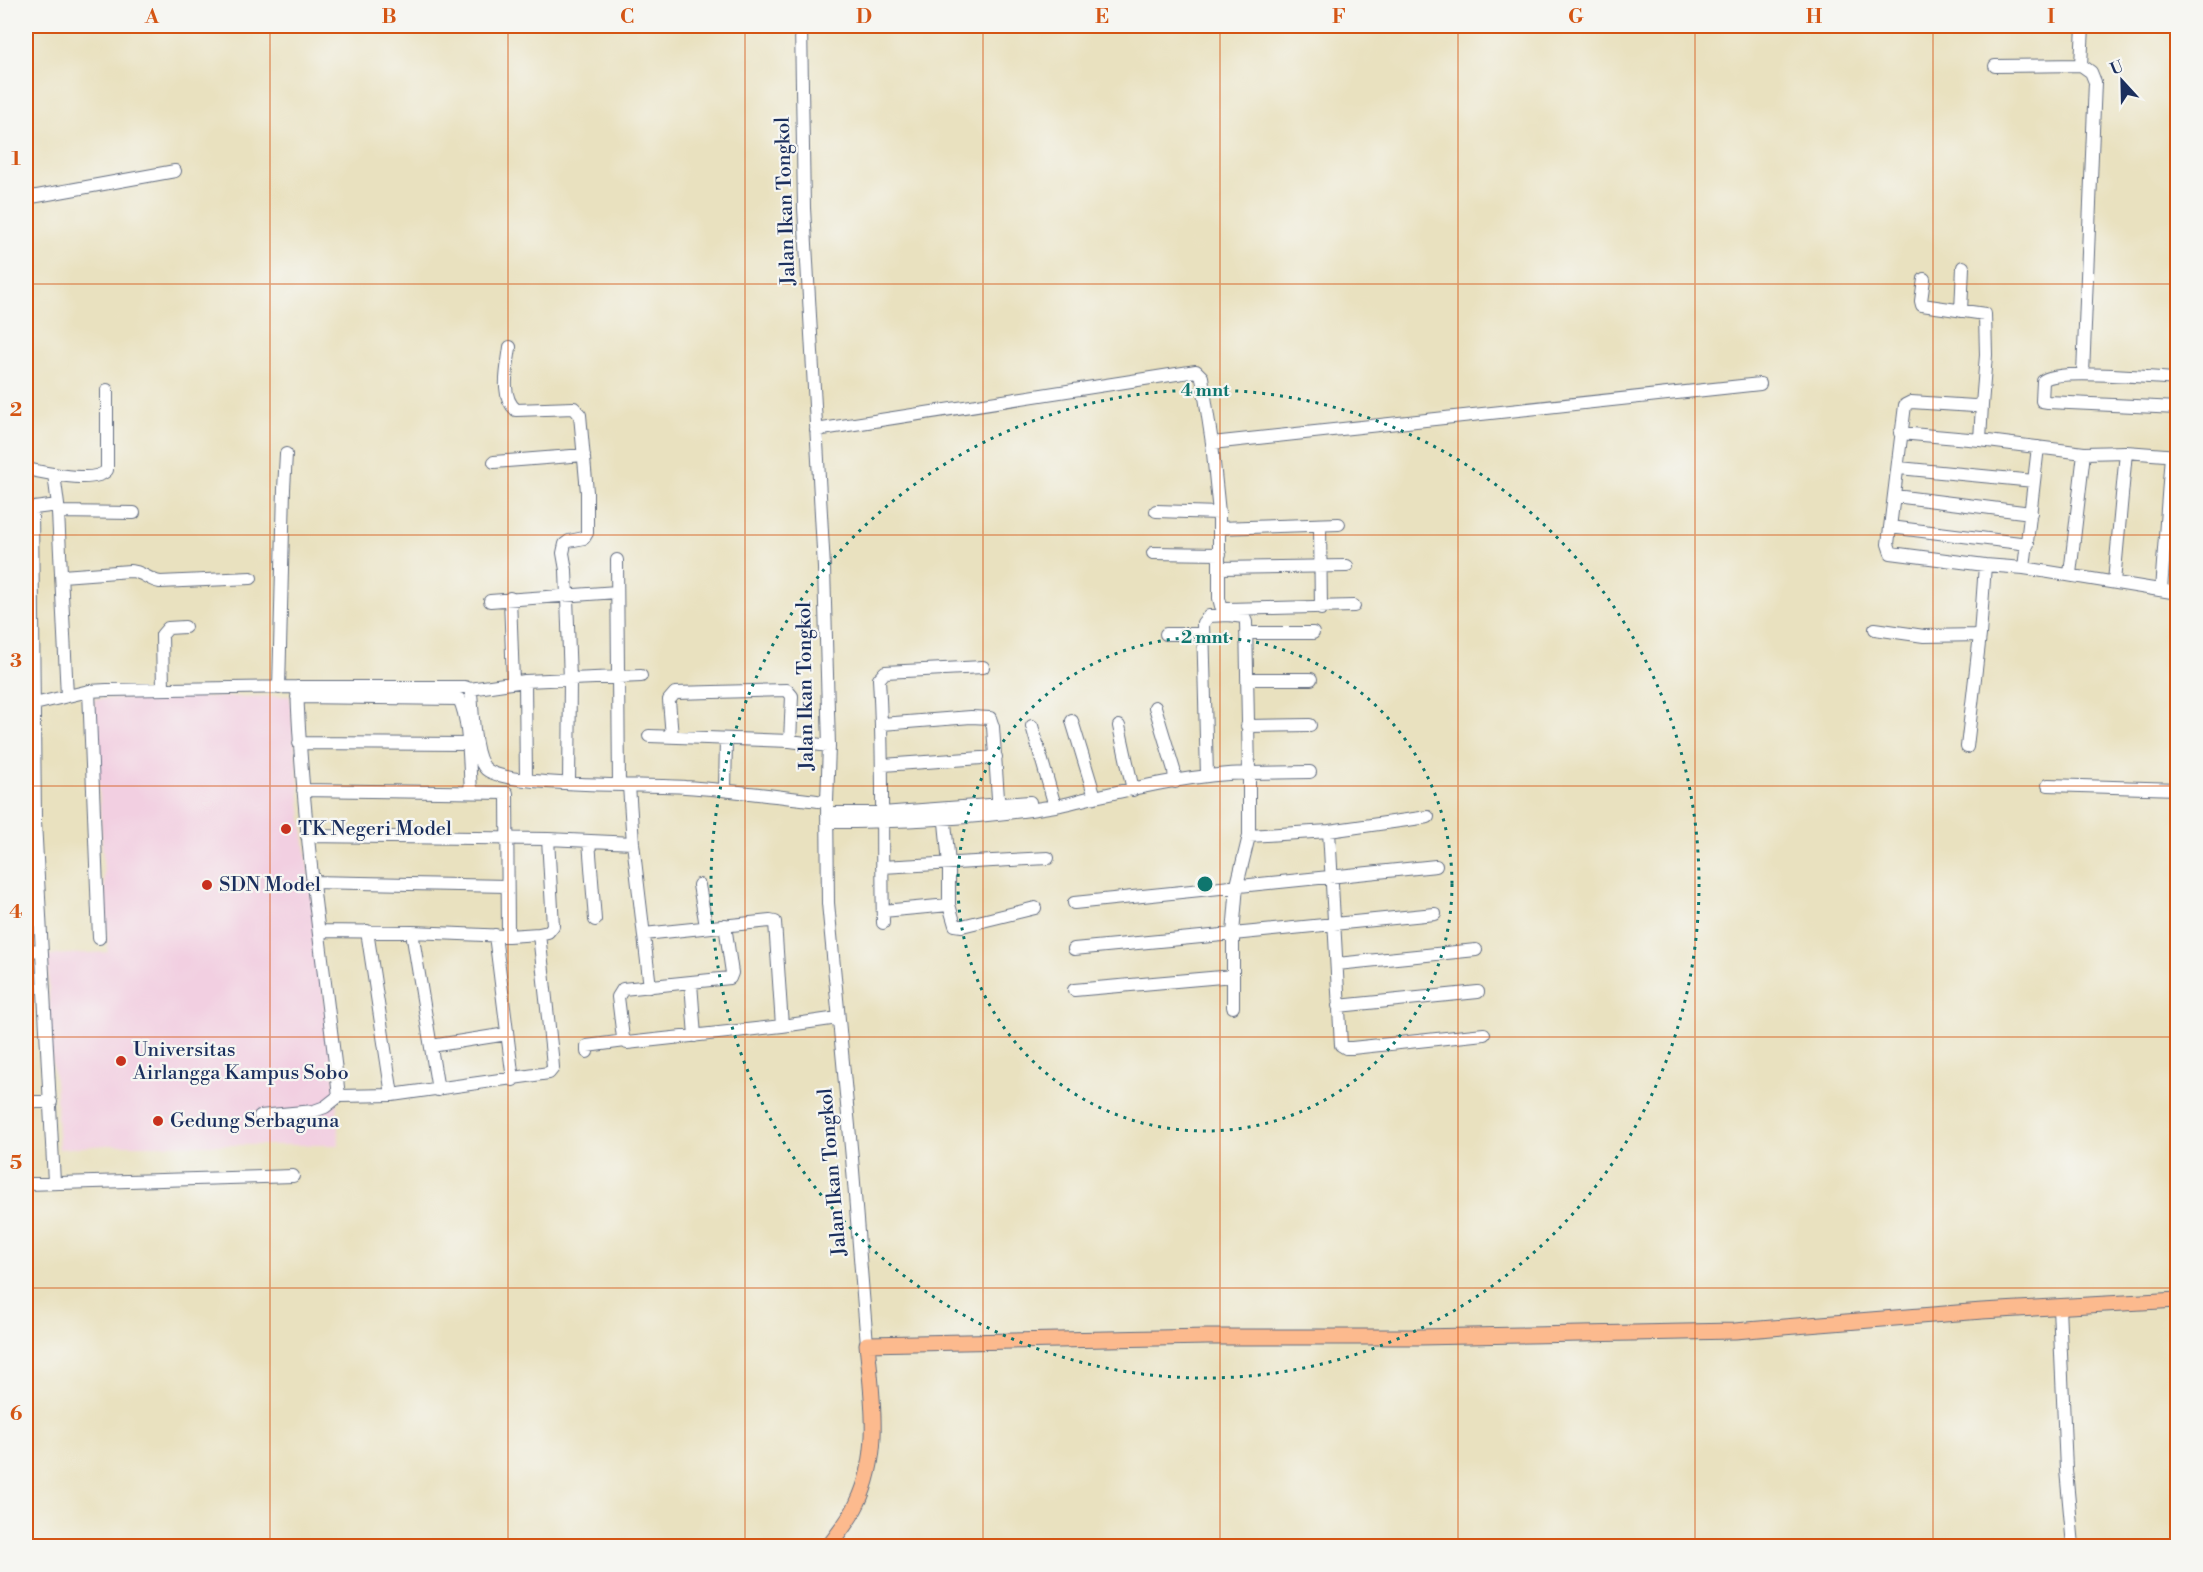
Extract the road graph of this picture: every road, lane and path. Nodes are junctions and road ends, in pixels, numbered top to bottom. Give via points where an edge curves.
1 (801, 26) edge
2 (2083, 26) edge
3 (2081, 65) junction
4 (1995, 66) dead end
5 (175, 171) dead end
6 (26, 198) edge
7 (1963, 267) dead end
8 (1924, 279) dead end
9 (1961, 310) junction
10 (510, 347) dead end
11 (2083, 374) junction
12 (2178, 380) edge
13 (1760, 384) dead end
14 (107, 390) dead end
15 (1982, 405) junction
16 (2178, 408) edge
17 (816, 430) junction
18 (1900, 433) junction
19 (1980, 440) junction
20 (1212, 443) junction
21 (2038, 447) junction
22 (2126, 452) junction
23 (2084, 453) junction
24 (286, 454) dead end
25 (584, 455) junction
26 (2174, 456) edge
27 (494, 462) dead end
28 (1899, 468) junction
29 (26, 469) edge
30 (54, 474) junction
31 (2034, 481) junction
32 (1895, 496) junction
33 (58, 509) junction
34 (1156, 512) dead end
35 (134, 513) dead end
36 (1219, 513) junction
37 (2031, 513) junction
38 (1339, 524) dead end
39 (1320, 525) junction
40 (1219, 528) junction
41 (1890, 528) junction
42 (2028, 544) junction
43 (1153, 553) dead end
44 (1220, 554) junction
45 (617, 560) dead end
46 (1985, 565) junction
47 (1322, 566) junction
48 (1347, 566) dead end
49 (1220, 568) junction
50 (2024, 568) junction
51 (2070, 574) junction
52 (62, 576) junction
53 (251, 578) dead end
54 (2114, 582) junction
55 (2162, 590) junction
56 (617, 592) junction
57 (2178, 593) edge
58 (567, 595) junction
59 (510, 598) junction
60 (490, 601) dead end
61 (1354, 606) dead end
62 (1322, 609) junction
63 (186, 627) dead end
64 (1875, 629) dead end
65 (1246, 633) junction
66 (1313, 633) dead end
67 (1166, 634) dead end
68 (1203, 634) junction
69 (1980, 636) junction
70 (983, 667) dead end
71 (641, 676) dead end
72 (617, 678) junction
73 (1247, 679) junction
74 (570, 680) junction
75 (1311, 680) dead end
76 (519, 681) junction
77 (279, 688) junction
78 (163, 689) junction
79 (470, 689) junction
80 (89, 691) junction
81 (297, 692) junction
82 (67, 696) junction
83 (29, 706) edge
84 (1155, 707) dead end
85 (1072, 721) dead end
86 (882, 724) junction
87 (1310, 725) dead end
88 (1032, 726) dead end
89 (1119, 726) dead end
90 (1247, 726) junction
91 (649, 736) dead end
92 (672, 737) junction
93 (726, 740) junction
94 (790, 741) junction
95 (298, 743) junction
96 (468, 744) junction
97 (829, 746) junction
98 (1967, 747) dead end
99 (996, 757) junction
100 (883, 765) junction
101 (1310, 772) dead end
102 (1249, 773) junction
103 (1207, 776) junction
104 (526, 780) junction
105 (1175, 782) junction
106 (568, 783) junction
107 (624, 785) junction
108 (2048, 785) dead end
109 (2178, 789) edge
110 (303, 790) junction
111 (724, 790) junction
112 (1133, 790) junction
113 (471, 791) junction
114 (1095, 797) junction
115 (1058, 804) junction
116 (999, 808) junction
117 (827, 812) junction
118 (944, 812) junction
119 (882, 817) junction
120 (1428, 817) dead end
121 (1329, 831) junction
122 (307, 836) junction
123 (1249, 836) junction
124 (507, 839) junction
125 (548, 839) junction
126 (589, 841) junction
127 (633, 843) junction
128 (1048, 858) dead end
129 (949, 864) junction
130 (1436, 866) dead end
131 (882, 867) junction
132 (1332, 877) junction
133 (312, 882) junction
134 (699, 885) dead end
135 (1238, 885) junction
136 (507, 886) junction
137 (1074, 903) dead end
138 (949, 904) junction
139 (1035, 908) dead end
140 (1435, 914) dead end
141 (595, 920) dead end
142 (1335, 922) junction
143 (725, 925) junction
144 (706, 926) junction
145 (319, 931) junction
146 (367, 931) junction
147 (412, 932) junction
148 (539, 934) junction
149 (644, 934) junction
150 (1233, 934) junction
151 (502, 936) junction
152 (99, 938) dead end
153 (1074, 949) dead end
154 (41, 950) junction
155 (1476, 950) dead end
156 (26, 951) edge
157 (1336, 964) junction
158 (1233, 976) junction
159 (691, 983) junction
160 (650, 987) junction
161 (1074, 990) dead end
162 (1478, 992) dead end
163 (1338, 1006) junction
164 (1233, 1007) dead end
165 (838, 1018) junction
166 (782, 1026) junction
167 (507, 1034) junction
168 (1484, 1034) dead end
169 (695, 1036) junction
170 (625, 1041) junction
171 (431, 1046) junction
172 (587, 1052) dead end
173 (513, 1080) junction
174 (438, 1090) junction
175 (392, 1095) junction
176 (339, 1096) junction
177 (26, 1102) edge
178 (51, 1102) junction
179 (260, 1116) dead end
180 (293, 1176) dead end
181 (54, 1182) junction
182 (26, 1184) edge
183 (2178, 1300) edge
184 (2059, 1307) junction
185 (867, 1344) junction
186 (829, 1546) edge
187 (2073, 1546) edge

1 - 17 street, Jalan Ikan Tongkol via 804,208
2 - 3 street
3 - 4 street
3 - 11 street via 2091,72 2095,82
5 - 6 street
7 - 9 street
8 - 9 street via 1922,305
9 - 15 street via 1980,312 1987,318
10 - 25 street via 506,388 510,405 516,410 577,410
11 - 12 street
11 - 16 street via 2046,378 2041,400
13 - 20 street
14 - 30 street via 106,473 88,477
15 - 18 street via 1909,402 1903,408
15 - 19 street
17 - 20 street via 1196,371 1202,378
17 - 97 street, Jalan Ikan Tongkol
18 - 19 street
18 - 28 street
19 - 21 street
20 - 36 street
21 - 23 street
21 - 31 street
22 - 23 street
22 - 26 street
22 - 54 street
23 - 51 street
24 - 77 street
25 - 27 street
25 - 58 street via 587,532 584,538 565,544
26 - 55 street
28 - 31 street
28 - 32 street
29 - 30 street
30 - 33 street
31 - 37 street
32 - 37 street
32 - 41 street
33 - 35 street
33 - 52 street
33 - 83 street via 32,510
34 - 36 street
36 - 40 street
37 - 42 street
38 - 39 street
39 - 40 street
39 - 47 street
40 - 44 street
41 - 42 street
41 - 46 street via 1891,553
42 - 50 street
43 - 44 street
44 - 49 street
45 - 56 street
46 - 50 street
46 - 69 street
47 - 48 street
47 - 49 street
47 - 62 street
49 - 62 street via 1219,598 1223,608
50 - 51 street
51 - 54 street
52 - 53 street via 137,571 160,582
52 - 82 street
54 - 55 street
55 - 57 street
56 - 58 street
56 - 72 street
58 - 59 street
58 - 74 street
59 - 60 street
59 - 76 street
61 - 62 street
63 - 78 street via 168,628 162,635
64 - 69 street via 1924,636
65 - 66 street
65 - 68 street via 1244,617 1220,615 1205,619
65 - 73 street
67 - 68 street
68 - 103 street
69 - 98 street
70 - 86 street via 881,674
71 - 72 street
72 - 74 street
72 - 107 street
73 - 75 street
73 - 90 street
74 - 76 street
74 - 106 street
76 - 79 street
76 - 104 street
77 - 78 street
77 - 81 street
78 - 80 street
79 - 81 street
79 - 104 street via 482,764 492,773
80 - 82 street
80 - 152 street
81 - 95 street
81 - 96 street via 459,699
82 - 83 street
83 - 154 street
84 - 105 street
85 - 114 street
86 - 99 street via 987,717 992,721
86 - 100 street
87 - 90 street
88 - 115 street
89 - 112 street
90 - 102 street
91 - 92 street
92 - 93 street
92 - 94 street via 669,700 675,693 788,690 792,696
93 - 94 street
93 - 111 street
94 - 97 street
95 - 96 street
95 - 110 street
96 - 113 street
97 - 117 street, Jalan Ikan Tongkol
99 - 100 street
99 - 116 street
100 - 119 street
101 - 102 street
102 - 103 street
102 - 123 street
103 - 105 street
104 - 106 street
105 - 112 street
106 - 107 street
107 - 111 street
107 - 127 street
108 - 109 street
110 - 113 street
110 - 122 street
111 - 117 street
112 - 114 street
113 - 124 street via 507,793
114 - 115 street
115 - 116 street
116 - 118 street
117 - 119 street
117 - 165 street, Jalan Ikan Tongkol via 828,903
118 - 119 street
118 - 129 street
119 - 131 street
120 - 121 street
121 - 123 street
121 - 132 street
122 - 124 street
122 - 133 street
123 - 135 street
124 - 125 street
124 - 136 street
125 - 126 street
125 - 148 street via 553,926
126 - 127 street
126 - 141 street
127 - 149 street
128 - 129 street
129 - 131 street
129 - 138 street
130 - 132 street
131 - 138 street via 883,916
132 - 135 street
132 - 142 street
133 - 136 street
133 - 145 street
134 - 144 street
135 - 137 street
135 - 150 street
136 - 151 street
138 - 139 street via 953,922 958,926
140 - 142 street
142 - 150 street
142 - 157 street
143 - 144 street
143 - 159 street via 731,976 727,980
143 - 166 street via 775,922
144 - 149 street
145 - 146 street
145 - 176 street
146 - 147 street
146 - 175 street
147 - 151 street
147 - 171 street
148 - 151 street
148 - 173 street via 552,1068 547,1074
149 - 160 street
150 - 153 street
150 - 158 street
151 - 167 street
154 - 156 street
154 - 178 street
155 - 157 street
157 - 163 street
158 - 161 street
158 - 164 street
159 - 160 street
159 - 169 street
160 - 170 street via 619,992
162 - 163 street
163 - 168 street via 1341,1045 1346,1048
165 - 166 street
165 - 185 street, Jalan Ikan Tongkol
166 - 169 street
167 - 171 street
167 - 173 street
169 - 170 street
170 - 172 street via 587,1046
171 - 174 street
173 - 174 street
174 - 175 street
175 - 176 street
176 - 179 street via 320,1110
177 - 178 street
178 - 181 street
180 - 181 street
181 - 182 street
183 - 184 main road
184 - 185 main road via 1734,1331
184 - 187 street
185 - 186 main road via 874,1411 870,1469 858,1501

